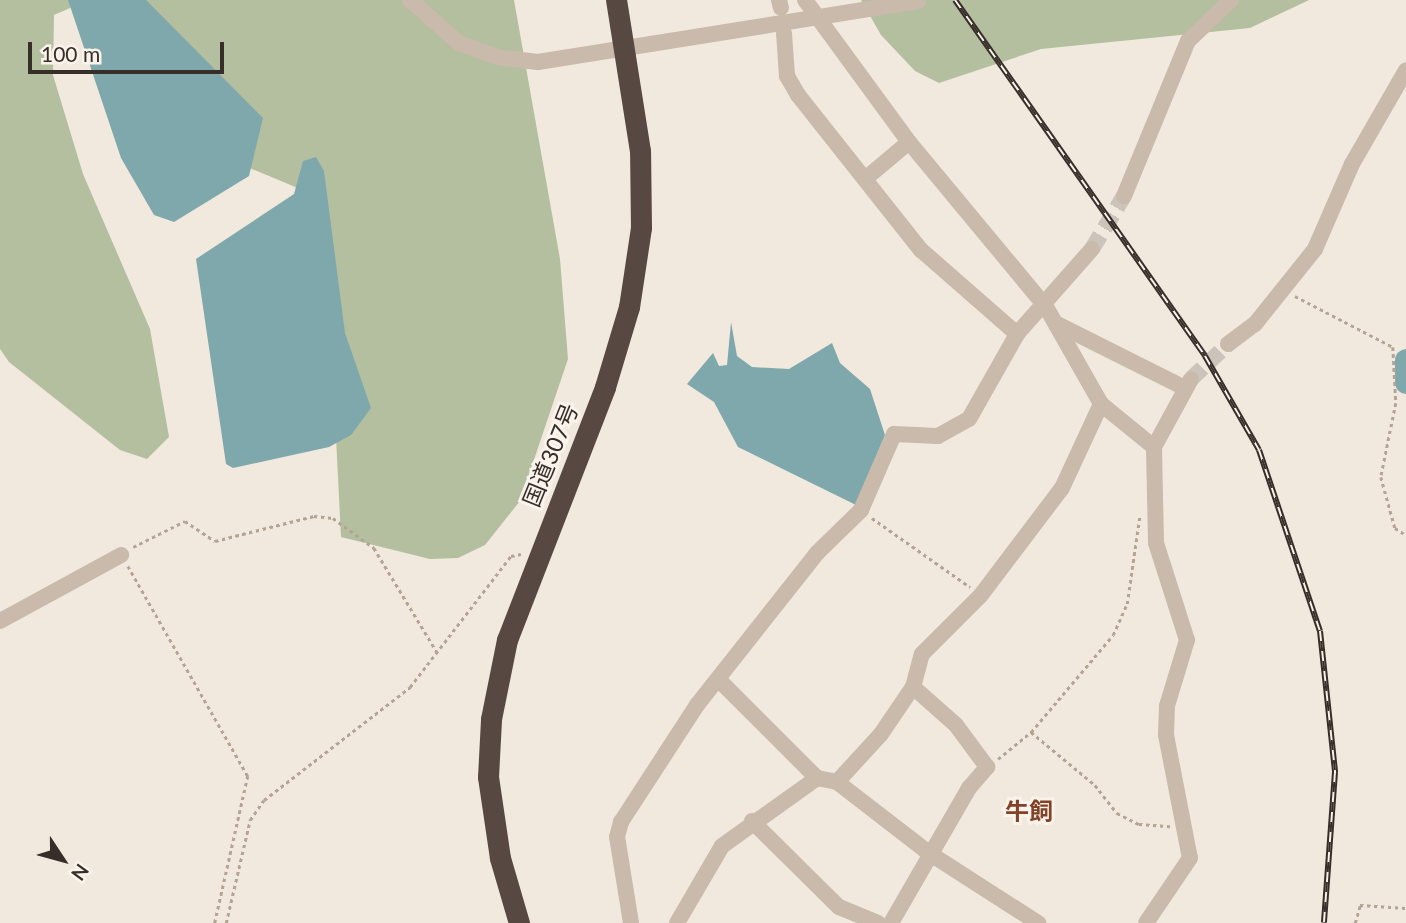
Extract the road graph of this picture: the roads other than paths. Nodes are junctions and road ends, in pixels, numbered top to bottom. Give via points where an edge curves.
1 (410, 0) edge
2 (616, 0) edge
3 (805, 0) edge
4 (1231, 0) edge
5 (918, 1) edge
6 (818, 16) junction
7 (783, 33) dead end
8 (623, 46) junction
9 (1406, 71) edge
10 (909, 142) junction
11 (865, 179) junction
12 (1124, 195) tunnel mouth
13 (1091, 249) tunnel mouth
14 (1046, 307) junction
15 (1055, 323) junction
16 (1017, 334) junction
17 (1228, 344) tunnel mouth
18 (1101, 404) junction
19 (1154, 447) junction
20 (121, 555) road end
21 (0, 621) edge
22 (721, 682) junction
23 (913, 687) junction
24 (817, 778) junction
25 (837, 782) junction
26 (752, 821) junction
27 (929, 853) junction
28 (519, 923) edge
29 (631, 923) edge
30 (677, 923) edge
31 (878, 923) edge
32 (891, 923) edge
33 (1038, 923) edge
34 (1146, 923) edge

1 - 8 street via 446,34 497,57 556,60
2 - 8 highway, 国道307号
3 - 6 street
4 - 12 street via 1188,41
5 - 6 street
6 - 8 street
6 - 10 street
7 - 11 street via 787,76
8 - 28 highway, 国道307号 via 640,151 641,228 629,307 606,387 507,639 491,719 488,777 500,858
9 - 17 street via 1352,164 1314,249 1286,290
10 - 11 street
10 - 14 street
11 - 16 street via 921,250
13 - 14 street
14 - 15 street
14 - 16 street
15 - 18 street
15 - 19 street via 1187,383
16 - 22 street via 969,419 938,436 894,434 861,510 817,554
18 - 19 street
18 - 23 street via 1062,488 981,595 922,654
19 - 34 street via 1156,543 1187,640 1167,705 1166,735 1190,832 1191,858
20 - 21 street
22 - 24 street
22 - 29 street via 697,705 621,822 617,837
23 - 25 street via 881,734
23 - 27 street via 956,724 988,767
24 - 25 street
24 - 26 street
25 - 27 street
26 - 30 street via 722,846
26 - 31 street via 839,907
27 - 32 street
27 - 33 street

